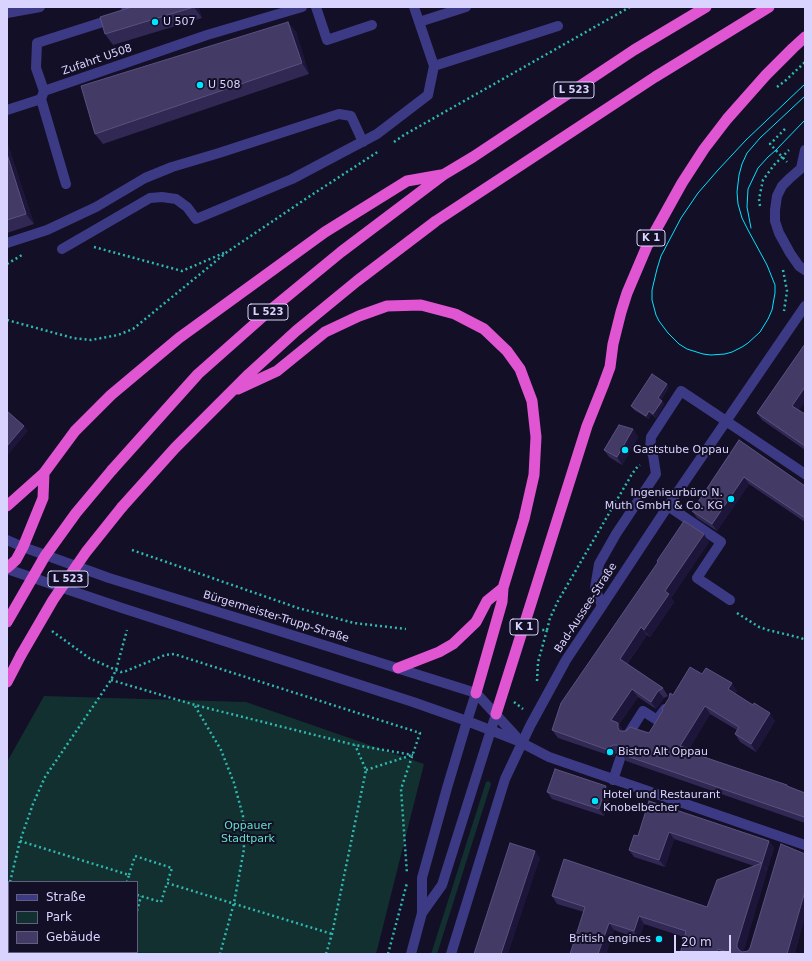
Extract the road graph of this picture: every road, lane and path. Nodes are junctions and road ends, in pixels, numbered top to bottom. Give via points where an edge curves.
1 (40, 7) edge
2 (126, 7) edge
3 (302, 7) edge
4 (316, 7) edge
5 (414, 7) edge
6 (466, 7) edge
7 (630, 7) edge
8 (706, 7) edge
9 (769, 7) edge
10 (7, 13) edge
11 (419, 22) junction
12 (372, 25) dead end
13 (558, 26) dead end
14 (805, 37) edge
15 (805, 62) edge
16 (434, 66) junction
17 (773, 90) dead end
18 (43, 95) junction
19 (7, 110) edge
20 (785, 129) dead end
21 (363, 142) junction
22 (391, 143) dead end
23 (384, 148) dead end
24 (805, 150) edge
25 (801, 168) edge
26 (443, 175) junction
27 (66, 184) dead end
28 (76, 242) junction
29 (7, 243) edge
30 (62, 249) dead end
31 (27, 252) dead end
32 (227, 252) junction
33 (7, 264) edge
34 (805, 270) edge
35 (805, 306) edge
36 (7, 320) edge
37 (230, 392) junction
38 (726, 421) junction
39 (44, 472) junction
40 (632, 474) dead end
41 (805, 474) edge
42 (7, 506) edge
43 (668, 506) junction
44 (7, 540) edge
45 (23, 547) junction
46 (132, 550) dead end
47 (7, 569) edge
48 (503, 588) junction
49 (730, 600) joint
50 (602, 606) junction
51 (7, 622) edge
52 (406, 629) dead end
53 (51, 630) dead end
54 (127, 630) dead end
55 (540, 630) dead end
56 (547, 630) junction
57 (805, 640) edge
58 (538, 662) dead end
59 (398, 668) junction
60 (116, 670) junction
61 (111, 680) junction
62 (7, 682) edge
63 (476, 693) junction
64 (513, 702) dead end
65 (669, 702) edge
66 (195, 705) junction
67 (496, 714) junction
68 (535, 717) junction
69 (466, 721) junction
70 (491, 731) junction
71 (629, 732) edge
72 (522, 743) junction
73 (355, 745) junction
74 (413, 755) junction
75 (620, 759) edge
76 (366, 770) junction
77 (613, 780) junction
78 (20, 841) junction
79 (805, 846) edge
80 (129, 875) junction
81 (10, 881) edge
82 (127, 881) edge
83 (167, 883) junction
84 (138, 895) edge
85 (141, 896) junction
86 (234, 903) junction
87 (138, 907) edge
88 (422, 913) junction
89 (332, 934) junction
90 (220, 954) edge
91 (326, 954) edge
92 (388, 954) edge
93 (411, 954) edge
94 (451, 954) edge

1 - 10 street
2 - 18 street via 128,14 37,43 36,68
3 - 18 street, Zufahrt U508 via 207,35
4 - 12 street via 327,40
5 - 11 street
6 - 11 street
7 - 22 path
8 - 26 highway, L 523 via 634,50
9 - 37 highway, L 523 via 654,77 436,221 296,331
11 - 16 street
13 - 16 street
14 - 67 highway, K 1 via 766,75 704,149 647,246 627,293 614,338 610,367 587,426
15 - 17 path
16 - 21 street via 428,95
18 - 19 street, Zufahrt U508
18 - 27 street
20 - 25 path via 770,144
21 - 28 street via 292,179 196,219 187,207 176,199 150,198
21 - 29 street via 351,116 338,114 172,167 145,178 96,207 47,230
23 - 32 path
24 - 25 street
25 - 34 street via 782,186 777,196 775,221 790,253
26 - 39 highway via 407,181 325,232 179,338 111,395 75,431
26 - 51 highway, L 523, bridge via 341,252 198,374 76,513 45,556
28 - 30 street
28 - 32 path via 182,271
31 - 33 path
32 - 36 path via 133,329 118,335 90,340 73,338
35 - 38 street, Bad-Aussee-Straße
37 - 48 highway via 277,371 325,332 387,306 421,305 455,314 484,328 507,351 520,369 532,401 536,437 534,475
37 - 62 highway, L 523, bridge via 175,448 86,552 53,600
38 - 41 street
38 - 43 street, Bad-Aussee-Straße
38 - 50 street via 681,391 651,437 650,449 656,474 599,564 595,588
39 - 42 highway
39 - 45 highway via 43,498
40 - 56 path via 558,601
43 - 49 street via 721,542 697,578
43 - 50 street, Bad-Aussee-Straße
44 - 45 street, Bürgermeister-Trupp-Straße
45 - 47 highway
45 - 59 street, Bürgermeister-Trupp-Straße via 109,578
46 - 52 path via 298,608 354,623
47 - 69 street, Bürgermeister-Trupp-Straße
48 - 59 highway via 487,601 476,622 453,644
48 - 63 highway via 502,602
49 - 57 path via 731,607 736,612 759,627
50 - 68 street, Bad-Aussee-Straße via 566,660
53 - 60 path via 89,658
54 - 60 path
55 - 56 path
56 - 58 path
59 - 63 street, Bürgermeister-Trupp-Straße
60 - 61 path
60 - 74 path via 126,671 165,654 174,654 420,733
61 - 66 path
61 - 78 path via 45,778
63 - 67 street, Bürgermeister-Trupp-Straße
63 - 69 street, K 1
64 - 68 path
65 - 71 street via 657,720 643,711
66 - 73 path
66 - 86 path via 221,750 243,816 244,849
67 - 70 street, K 1
67 - 72 street, Bürgermeister-Trupp-Straße
68 - 72 street, Bad-Aussee-Straße
69 - 70 street, Bürgermeister-Trupp-Straße
69 - 88 street, K 1 via 422,878
70 - 72 street, Bürgermeister-Trupp-Straße
70 - 88 street, K 1 via 442,885
72 - 77 street, Bürgermeister-Trupp-Straße via 550,758
72 - 94 street, Bad-Aussee-Straße via 506,779
73 - 74 path
73 - 76 path
74 - 76 path
74 - 92 path via 401,789 408,879
75 - 77 street
76 - 89 path
77 - 79 street, Bürgermeister-Trupp-Straße via 783,841
78 - 80 path
78 - 81 path
80 - 82 path
80 - 83 path via 135,856 172,868
83 - 85 path via 161,902
83 - 86 path
84 - 85 path
85 - 87 path
86 - 89 path
86 - 90 path
88 - 93 street, K 1
89 - 91 path

